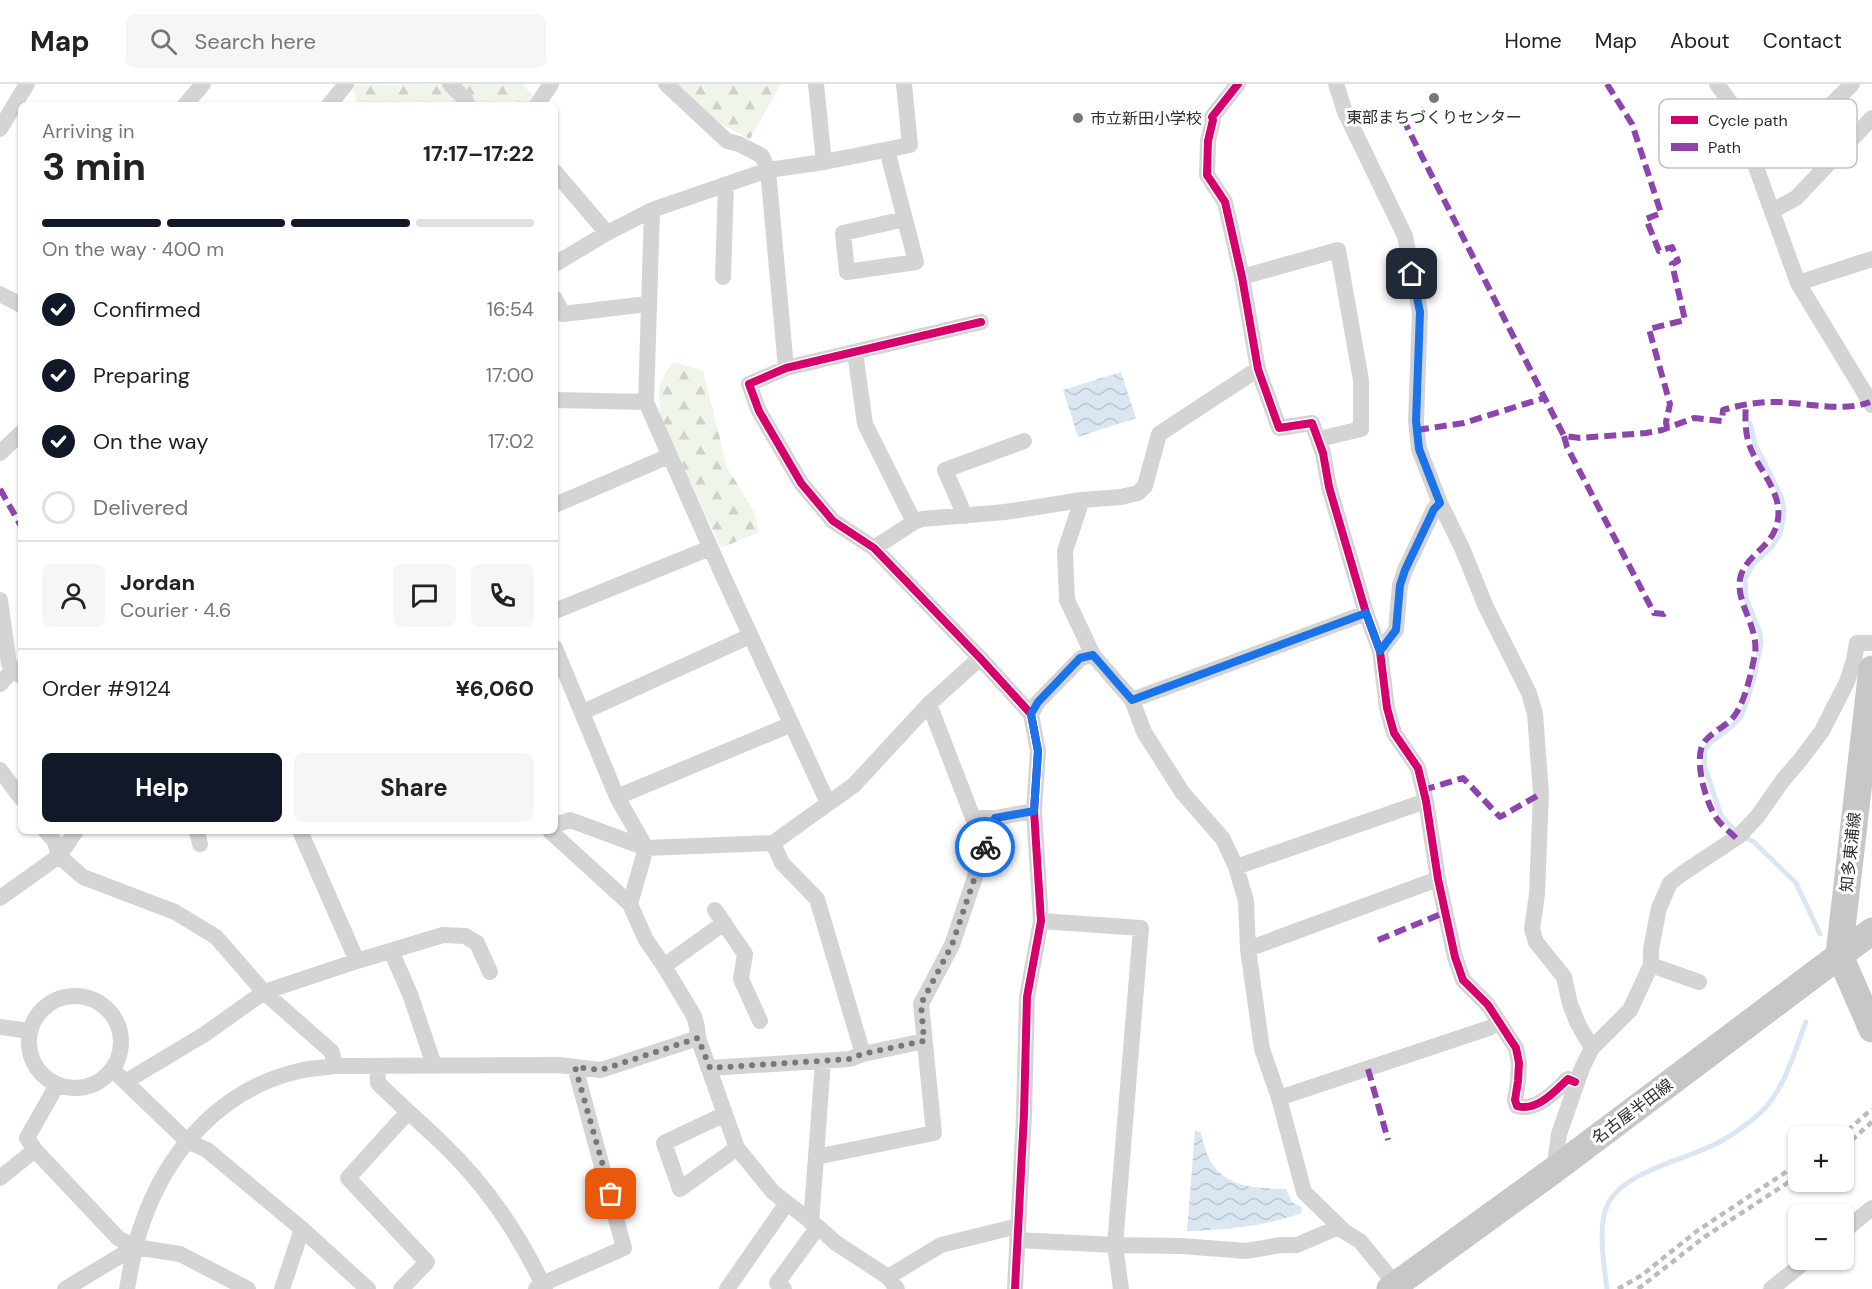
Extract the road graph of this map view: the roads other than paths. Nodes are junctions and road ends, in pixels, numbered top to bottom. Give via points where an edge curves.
1 (27, 84) edge
2 (203, 84) edge
3 (346, 84) edge
4 (450, 84) edge
5 (551, 84) edge
6 (666, 84) edge
7 (816, 84) edge
8 (904, 84) edge
9 (1238, 84) edge
10 (1336, 84) edge
11 (1717, 84) edge
12 (1852, 84) edge
13 (1728, 99) edge
14 (1837, 99) edge
15 (188, 102) edge
16 (336, 102) edge
17 (466, 102) edge
18 (539, 102) edge
19 (1872, 118) edge
20 (0, 129) edge
21 (1857, 133) edge
22 (888, 150) junction
23 (824, 162) junction
24 (1756, 168) edge
25 (1824, 168) edge
26 (768, 170) junction
27 (558, 176) edge
28 (726, 185) junction
29 (652, 210) junction
30 (1772, 211) junction
31 (905, 219) junction
32 (606, 233) junction
33 (1872, 259) edge
34 (558, 262) edge
35 (723, 277) dead end
36 (1242, 277) junction
37 (1798, 284) junction
38 (0, 294) edge
39 (18, 303) edge
40 (648, 304) junction
41 (558, 305) edge
42 (981, 322) dead end
43 (855, 352) junction
44 (786, 368) junction
45 (1258, 369) junction
46 (558, 400) edge
47 (646, 402) junction
48 (1872, 405) edge
49 (18, 436) edge
50 (1318, 440) junction
51 (1024, 441) dead end
52 (0, 453) edge
53 (669, 456) junction
54 (1082, 500) junction
55 (1440, 503) junction
56 (558, 504) edge
57 (965, 516) junction
58 (914, 522) junction
59 (710, 548) junction
60 (874, 548) junction
61 (0, 600) edge
62 (558, 610) edge
63 (1366, 613) junction
64 (750, 636) junction
65 (1872, 643) edge
66 (1380, 651) junction
67 (558, 655) edge
68 (1093, 655) junction
69 (980, 658) junction
70 (1872, 669) edge
71 (18, 672) edge
72 (0, 684) edge
73 (1132, 700) junction
74 (929, 704) junction
75 (583, 712) junction
76 (1031, 714) junction
77 (792, 724) junction
78 (0, 770) edge
79 (18, 794) edge
80 (617, 797) junction
81 (1426, 801) junction
82 (828, 802) junction
83 (1034, 811) junction
84 (995, 818) junction
85 (558, 824) edge
86 (48, 834) edge
87 (74, 834) edge
88 (301, 834) edge
89 (553, 834) edge
90 (773, 843) junction
91 (646, 848) junction
92 (59, 856) junction
93 (1236, 867) junction
94 (1438, 879) junction
95 (0, 898) edge
96 (630, 904) junction
97 (1041, 921) junction
98 (1872, 931) edge
99 (1248, 949) junction
100 (392, 951) junction
101 (1839, 954) junction
102 (357, 961) junction
103 (1651, 965) junction
104 (664, 966) junction
105 (490, 972) dead end
106 (1699, 982) dead end
107 (264, 992) junction
108 (760, 1021) dead end
109 (1500, 1022) junction
110 (0, 1027) edge
111 (1872, 1029) edge
112 (30, 1031) junction
113 (698, 1038) junction
114 (924, 1041) junction
115 (1592, 1048) junction
116 (862, 1054) junction
117 (823, 1061) junction
118 (335, 1066) junction
119 (377, 1066) junction
120 (432, 1066) junction
121 (575, 1067) junction
122 (710, 1068) junction
123 (113, 1070) junction
124 (125, 1082) junction
125 (1575, 1082) junction
126 (57, 1085) junction
127 (1279, 1098) junction
128 (408, 1112) junction
129 (723, 1114) junction
130 (187, 1141) junction
131 (737, 1148) junction
132 (35, 1150) junction
133 (816, 1157) junction
134 (1554, 1170) junction
135 (0, 1178) edge
136 (787, 1203) junction
137 (1872, 1208) edge
138 (1854, 1223) edge
139 (814, 1225) junction
140 (1339, 1227) junction
141 (302, 1229) junction
142 (1017, 1233) junction
143 (1115, 1245) junction
144 (135, 1246) junction
145 (1795, 1270) edge
146 (892, 1283) edge
147 (541, 1287) edge
148 (1393, 1287) edge
149 (65, 1289) edge
150 (127, 1289) edge
151 (248, 1289) edge
152 (282, 1289) edge
153 (368, 1289) edge
154 (401, 1289) edge
155 (727, 1289) edge
156 (783, 1289) edge
157 (1015, 1289) edge
158 (1121, 1289) edge
159 (1771, 1289) edge

1 - 20 street
2 - 15 street
3 - 16 street
4 - 17 street
5 - 18 street
6 - 26 street via 728,141 762,156
7 - 23 street
8 - 22 street via 910,145
9 - 36 street via 1212,117 1207,175 1226,202
10 - 55 street via 1345,112 1405,236 1420,312 1416,421 1419,449
11 - 13 street
12 - 14 street
19 - 21 street
22 - 23 street
22 - 31 street
23 - 26 street
24 - 30 street
25 - 30 street via 1796,198
26 - 28 street
26 - 44 street
27 - 32 street
28 - 29 street
28 - 35 street
29 - 32 street
29 - 40 street
30 - 37 street
31 - 31 street via 916,262 847,272 843,233
32 - 34 street
33 - 37 street
36 - 45 street
36 - 50 street via 1338,250 1361,380 1361,429
37 - 48 street
38 - 39 street
40 - 41 street via 563,314
40 - 47 street
42 - 43 street
43 - 44 street
43 - 58 street via 865,424
44 - 60 street via 749,384 759,411 801,483 834,521
45 - 50 street via 1279,429 1312,423
45 - 54 street via 1159,434 1145,486 1138,493
46 - 47 street
47 - 53 street
49 - 52 street
50 - 63 street
51 - 57 street via 945,470
53 - 56 street
53 - 59 street
54 - 57 street
54 - 68 street via 1065,551 1067,600
55 - 66 street via 1405,570 1396,630
55 - 115 street via 1485,607 1529,693 1535,714 1541,793 1538,894 1532,929 1536,942 1564,977 1570,1004
57 - 58 street
58 - 60 street
59 - 62 street
59 - 64 street
60 - 69 street
61 - 71 street via 9,664
63 - 66 street
63 - 73 street
64 - 75 street
64 - 77 street
65 - 103 street via 1857,643 1847,681 1822,731 1757,817 1739,836 1670,884 1659,908
66 - 81 street via 1387,708 1395,733 1418,768
67 - 75 street
68 - 73 street
68 - 76 street via 1080,658
69 - 74 street
69 - 76 street
70 - 101 main road, 知多東浦線
71 - 72 street
73 - 93 street via 1144,732 1182,792 1223,839
74 - 82 street via 854,785
74 - 84 street via 973,818
75 - 80 street
76 - 83 street via 1038,751
77 - 80 street
77 - 82 street
78 - 79 street
80 - 91 street
81 - 93 street
81 - 94 street
82 - 90 street
83 - 84 street
83 - 97 street
84 - 114 street via 952,945 921,1004
85 - 91 street via 570,820
86 - 92 street
87 - 92 street
88 - 102 street
89 - 96 street
90 - 91 street
90 - 116 street via 782,863 817,899
91 - 96 street
92 - 95 street
92 - 107 street via 83,878 175,912 216,936
93 - 99 street via 1246,900
94 - 99 street
94 - 109 street via 1463,980
96 - 104 street via 646,940
97 - 142 street via 1028,997
97 - 143 street via 1141,928
98 - 101 main road, 名古屋半田線
99 - 127 street via 1262,1049
100 - 102 street
100 - 105 street via 443,935 465,936 477,943
100 - 120 street
101 - 111 main road
101 - 134 main road, 名古屋半田線
102 - 107 street
103 - 106 street
103 - 115 street via 1630,1010
104 - 108 street via 719,917 745,954 741,979
104 - 113 street via 694,1016
107 - 118 street via 332,1052
107 - 124 street via 205,1034
109 - 125 street via 1516,1048 1517,1106 1536,1104 1568,1079
109 - 127 street
110 - 112 street
112 - 123 street via 45,1006 58,999 88,997 112,1014 119,1027 120,1057
112 - 126 street via 32,1059 40,1072
113 - 121 street via 601,1070
113 - 122 street
114 - 116 street
114 - 133 street via 934,1133
115 - 125 street
116 - 117 street
117 - 122 street
117 - 133 street
118 - 119 street
118 - 130 street via 300,1070 250,1089 223,1105
119 - 120 street
119 - 128 street via 378,1083
120 - 121 street
121 - 147 street via 624,1248
122 - 129 street
123 - 124 street
123 - 126 street via 91,1086 77,1089
124 - 130 street
125 - 134 street via 1559,1134
126 - 132 street via 27,1137
127 - 140 street via 1304,1192
128 - 147 street via 444,1144 489,1194
128 - 154 street via 348,1178 427,1262
129 - 131 street
129 - 131 street via 664,1143 680,1189
130 - 141 street via 207,1150
130 - 144 street via 161,1178
131 - 136 street
132 - 135 street
132 - 144 street via 118,1238
133 - 139 street
134 - 148 main road, 名古屋半田線
136 - 139 street
136 - 155 street
137 - 138 street
139 - 146 street
139 - 156 street via 777,1283
140 - 143 street via 1297,1245 1246,1251
140 - 148 street via 1360,1241
141 - 152 street
141 - 153 street
142 - 143 street
142 - 146 street via 942,1245
142 - 157 street
143 - 158 street
144 - 149 street
144 - 150 street
144 - 151 street via 180,1254
145 - 159 street

